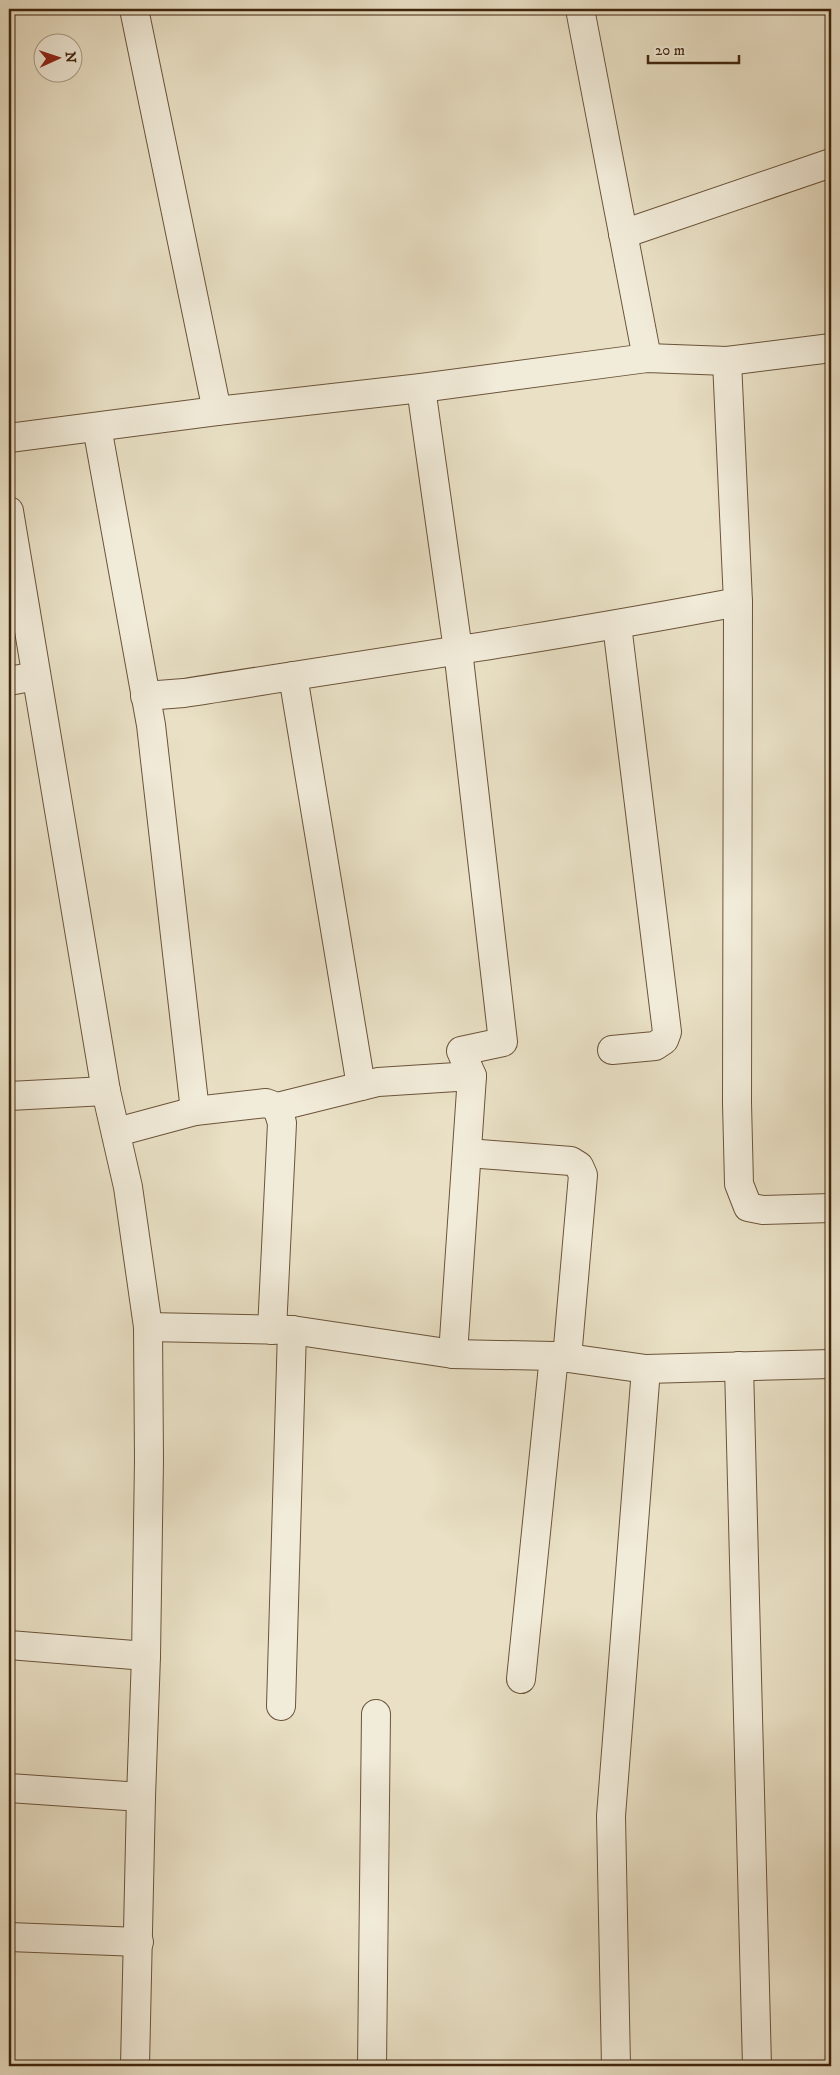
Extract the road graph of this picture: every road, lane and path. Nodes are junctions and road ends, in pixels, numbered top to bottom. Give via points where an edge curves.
1 (134, 9) edge
2 (580, 9) edge
3 (831, 163) edge
4 (623, 234) junction
5 (831, 348) edge
6 (647, 358) junction
7 (727, 361) junction
8 (421, 388) junction
9 (217, 411) junction
10 (97, 427) junction
11 (9, 438) edge
12 (9, 511) edge
13 (738, 602) junction
14 (617, 625) junction
15 (458, 650) junction
16 (36, 676) junction
17 (293, 676) junction
18 (9, 681) edge
19 (145, 696) junction
20 (612, 1050) dead end
21 (472, 1076) junction
22 (361, 1086) junction
23 (106, 1091) junction
24 (9, 1096) edge
25 (277, 1107) junction
26 (195, 1111) junction
27 (117, 1132) junction
28 (467, 1153) junction
29 (831, 1208) edge
30 (148, 1327) junction
31 (282, 1330) junction
32 (453, 1354) junction
33 (560, 1357) junction
34 (831, 1364) edge
35 (739, 1366) junction
36 (646, 1370) junction
37 (9, 1641) edge
38 (146, 1656) junction
39 (521, 1679) dead end
40 (280, 1706) dead end
41 (376, 1714) dead end
42 (9, 1788) edge
43 (141, 1797) junction
44 (9, 1937) edge
45 (139, 1942) junction
46 (135, 2066) edge
47 (372, 2066) edge
48 (616, 2066) edge
49 (757, 2066) edge

1 - 9 street
2 - 4 street
3 - 4 street
4 - 6 street
5 - 7 street
6 - 7 street
6 - 8 street
7 - 13 street
8 - 9 street
8 - 15 street
9 - 10 street
10 - 11 street
10 - 19 street
12 - 16 street
13 - 14 street
13 - 29 street via 739,1184 748,1207 763,1210
14 - 15 street
14 - 20 street via 667,1032 664,1040 655,1046
15 - 17 street
15 - 21 street via 503,1042 461,1051
16 - 18 street
16 - 23 street
17 - 19 street
17 - 22 street
19 - 26 street
21 - 22 street
21 - 28 street
22 - 25 street
23 - 24 street
23 - 27 street
25 - 26 street via 266,1103
25 - 31 street via 282,1123
26 - 27 street
27 - 30 street
28 - 32 street
28 - 33 street via 571,1161 583,1174
30 - 31 street
30 - 38 street
31 - 32 street
31 - 40 street
32 - 33 street
33 - 36 street
33 - 39 street
34 - 35 street
35 - 36 street
35 - 49 street
36 - 48 street via 611,1816
37 - 38 street
38 - 43 street
41 - 47 street
42 - 43 street
43 - 45 street
44 - 45 street
45 - 46 street

